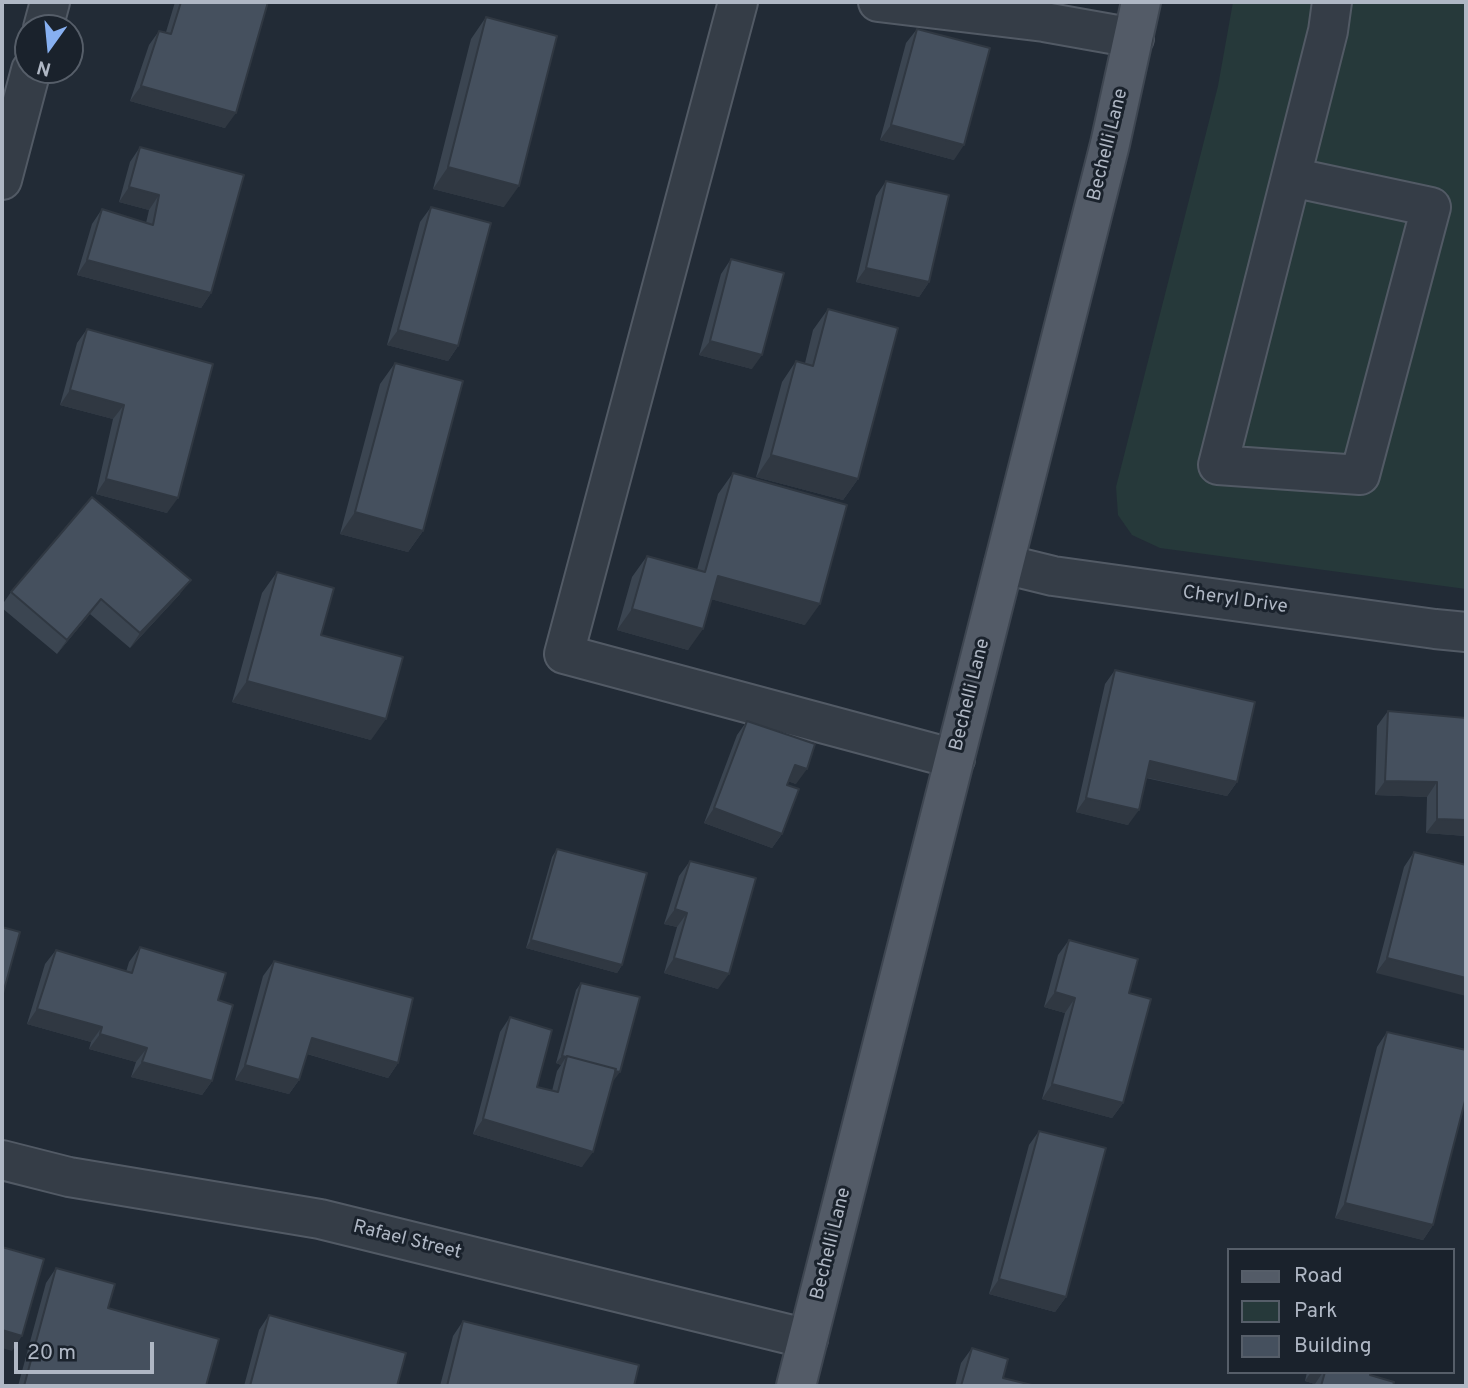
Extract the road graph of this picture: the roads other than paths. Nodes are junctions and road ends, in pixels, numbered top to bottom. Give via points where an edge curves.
1 (738, 2) edge
2 (878, 2) edge
3 (1332, 2) edge
4 (1138, 20) edge
5 (27, 84) edge
6 (1291, 177) junction
7 (2, 180) edge
8 (1004, 564) junction
9 (1466, 632) edge
10 (955, 759) junction
11 (2, 1160) edge
12 (808, 1339) junction
13 (796, 1386) edge

1 - 10 street via 564,654
2 - 4 street via 1044,22
3 - 6 street
4 - 8 main road, Bechelli Lane
5 - 7 street
6 - 6 street via 1218,465 1360,475 1431,207
8 - 9 street, Cheryl Drive via 1053,576
8 - 10 main road, Bechelli Lane
10 - 12 main road, Bechelli Lane
11 - 12 street, Rafael Street via 69,1177 320,1219
12 - 13 main road, Bechelli Lane

